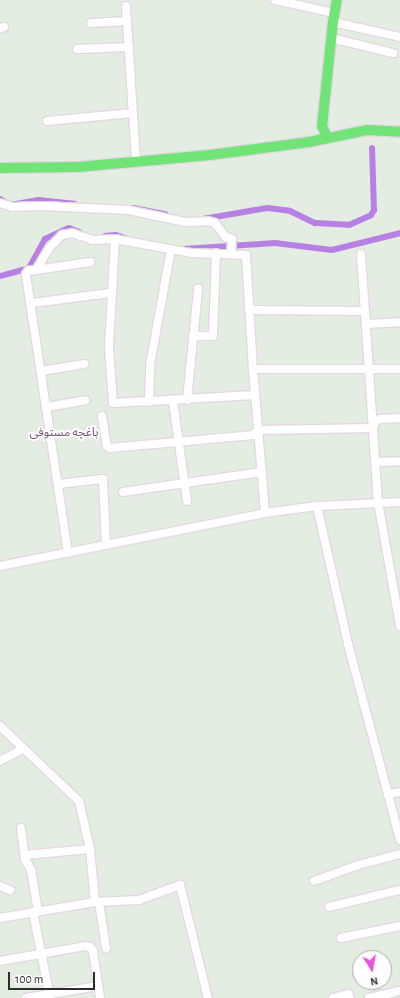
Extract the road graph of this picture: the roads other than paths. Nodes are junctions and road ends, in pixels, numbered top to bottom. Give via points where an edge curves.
1 (275, 0) edge
2 (337, 0) edge
3 (126, 6) dead end
4 (333, 17) junction
5 (127, 21) junction
6 (91, 23) dead end
7 (400, 37) edge
8 (332, 38) junction
9 (129, 47) junction
10 (77, 49) dead end
11 (393, 53) dead end
12 (133, 113) junction
13 (47, 121) dead end
14 (400, 132) edge
15 (326, 137) junction
16 (136, 161) junction
17 (0, 168) edge
18 (0, 203) edge
19 (115, 239) junction
20 (172, 250) junction
21 (216, 253) junction
22 (231, 253) junction
23 (361, 254) dead end
24 (90, 262) dead end
25 (36, 270) junction
26 (198, 289) dead end
27 (110, 293) junction
28 (32, 303) junction
29 (249, 310) junction
30 (365, 311) junction
31 (400, 322) edge
32 (366, 324) junction
33 (193, 336) junction
34 (84, 364) dead end
35 (253, 369) junction
36 (400, 369) edge
37 (41, 370) junction
38 (369, 370) junction
39 (255, 395) junction
40 (84, 400) dead end
41 (187, 400) junction
42 (173, 401) junction
43 (149, 402) junction
44 (47, 407) junction
45 (102, 416) dead end
46 (400, 418) edge
47 (373, 428) junction
48 (258, 430) junction
49 (179, 441) junction
50 (400, 461) edge
51 (375, 462) junction
52 (262, 472) junction
53 (185, 483) junction
54 (58, 484) junction
55 (123, 492) dead end
56 (187, 502) dead end
57 (378, 502) junction
58 (400, 502) edge
59 (317, 506) junction
60 (265, 514) junction
61 (106, 545) junction
62 (68, 553) junction
63 (0, 566) edge
64 (400, 626) edge
65 (0, 726) edge
66 (24, 748) junction
67 (0, 761) edge
68 (400, 792) edge
69 (388, 794) junction
70 (20, 828) dead end
71 (400, 840) edge
72 (90, 849) junction
73 (400, 854) edge
74 (25, 855) junction
75 (314, 881) dead end
76 (0, 886) edge
77 (10, 890) dead end
78 (400, 890) edge
79 (97, 902) junction
80 (330, 907) dead end
81 (35, 912) junction
82 (0, 918) edge
83 (400, 926) edge
84 (342, 938) dead end
85 (106, 948) dead end
86 (40, 953) junction
87 (0, 961) edge
88 (98, 986) junction
89 (400, 991) edge
90 (49, 996) edge
91 (26, 998) edge
92 (100, 998) edge
93 (208, 998) edge
94 (333, 998) edge
95 (350, 998) edge
96 (369, 998) edge

1 - 4 street
2 - 4 main road
3 - 5 street
4 - 7 street
4 - 8 main road
5 - 6 street
5 - 9 street
8 - 11 street
8 - 15 main road via 322,126
9 - 10 street
9 - 12 street
12 - 13 street
12 - 16 street
14 - 15 main road via 367,130
15 - 16 main road via 210,155
16 - 17 main road via 78,167
18 - 22 street via 12,207 128,210 185,222 208,221 215,223 226,237 232,240
19 - 20 street
19 - 25 street via 101,241 82,235 62,235 50,247
19 - 27 street
20 - 21 street
20 - 43 street via 150,365
21 - 22 street
21 - 33 street via 213,336
22 - 29 street via 246,255
23 - 30 street
24 - 25 street
25 - 28 street via 26,272
26 - 33 street
27 - 28 street
27 - 43 street via 109,348 114,404
28 - 37 street
29 - 30 street
29 - 35 street
30 - 32 street
31 - 32 street
32 - 38 street
33 - 41 street
34 - 37 street
35 - 38 street
35 - 39 street
36 - 38 street
37 - 44 street
38 - 47 street
39 - 41 street
39 - 48 street
40 - 44 street
41 - 42 street
42 - 43 street
42 - 49 street
44 - 54 street
45 - 49 street via 108,448
46 - 47 street via 380,419
47 - 48 street
47 - 51 street
48 - 49 street via 253,434
48 - 52 street
49 - 53 street
50 - 51 street
51 - 57 street
52 - 53 street
52 - 60 street
53 - 55 street
53 - 56 street
54 - 61 street via 103,479
54 - 62 street
57 - 58 street
57 - 59 street
57 - 64 street
59 - 60 street
59 - 69 street via 348,644
60 - 61 street
61 - 62 street
62 - 63 street
65 - 66 street
66 - 67 street
66 - 72 street via 79,801
68 - 69 street
69 - 71 street
70 - 74 street
72 - 74 street
72 - 79 street
73 - 75 street via 358,865
74 - 81 street via 32,870
76 - 77 street
78 - 80 street
79 - 81 street
79 - 85 street
79 - 93 street via 139,900 180,884
81 - 82 street
81 - 86 street
83 - 84 street
86 - 87 street
86 - 88 street via 90,947
86 - 90 street
88 - 90 street
88 - 92 street
89 - 96 street
90 - 91 street
94 - 95 street via 348,994

